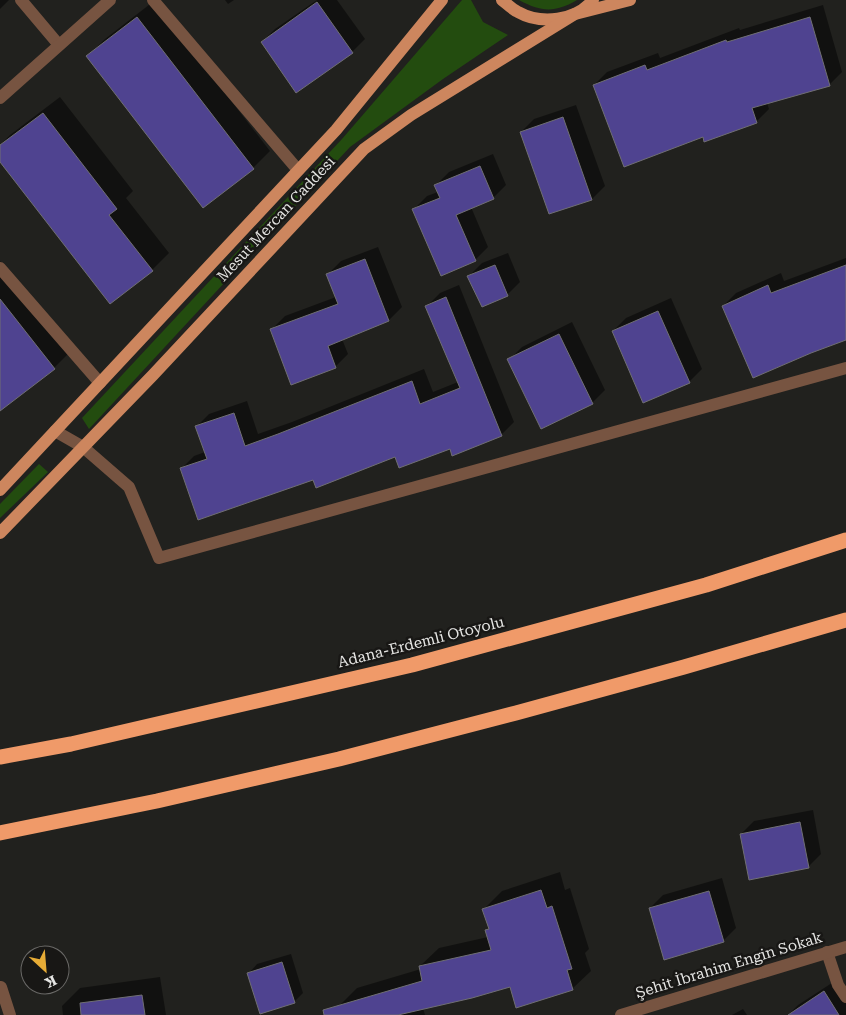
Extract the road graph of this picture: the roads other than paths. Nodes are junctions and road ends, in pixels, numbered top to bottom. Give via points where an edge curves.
1 (22, 0) edge
2 (110, 0) edge
3 (153, 0) edge
4 (442, 0) edge
5 (502, 0) edge
6 (593, 0) edge
7 (630, 0) edge
8 (575, 14) junction
9 (59, 45) junction
10 (0, 98) edge
11 (298, 170) junction
12 (0, 268) edge
13 (846, 368) edge
14 (100, 383) junction
15 (54, 431) junction
16 (83, 447) junction
17 (0, 490) edge
18 (0, 533) edge
19 (846, 540) edge
20 (846, 620) edge
21 (0, 757) edge
22 (0, 833) edge
23 (846, 947) edge
24 (827, 952) junction
25 (1, 988) edge
26 (846, 997) edge
27 (626, 1014) edge
28 (10, 1015) edge

1 - 9 street
2 - 9 street
3 - 11 street
4 - 11 main road, Mesut Mercan Caddesi via 336,130
5 - 8 main road via 517,12 536,19 556,19
6 - 8 main road
7 - 8 main road, Mesut Mercan Caddesi
8 - 16 main road, Mesut Mercan Caddesi via 412,115 364,149
9 - 10 street
11 - 14 main road, Mesut Mercan Caddesi
12 - 14 street
13 - 16 street via 159,558 129,487
14 - 15 main road, Mesut Mercan Caddesi
15 - 16 street
15 - 17 main road, Mesut Mercan Caddesi
16 - 18 main road, Mesut Mercan Caddesi
19 - 21 highway, Adana-Erdemli Otoyolu via 706,585 412,665 71,744
20 - 22 highway via 516,713 339,758 158,801
23 - 24 street, Şehit İbrahim Engin Sokak
24 - 26 street via 838,985
24 - 27 street, Şehit İbrahim Engin Sokak
25 - 28 street

